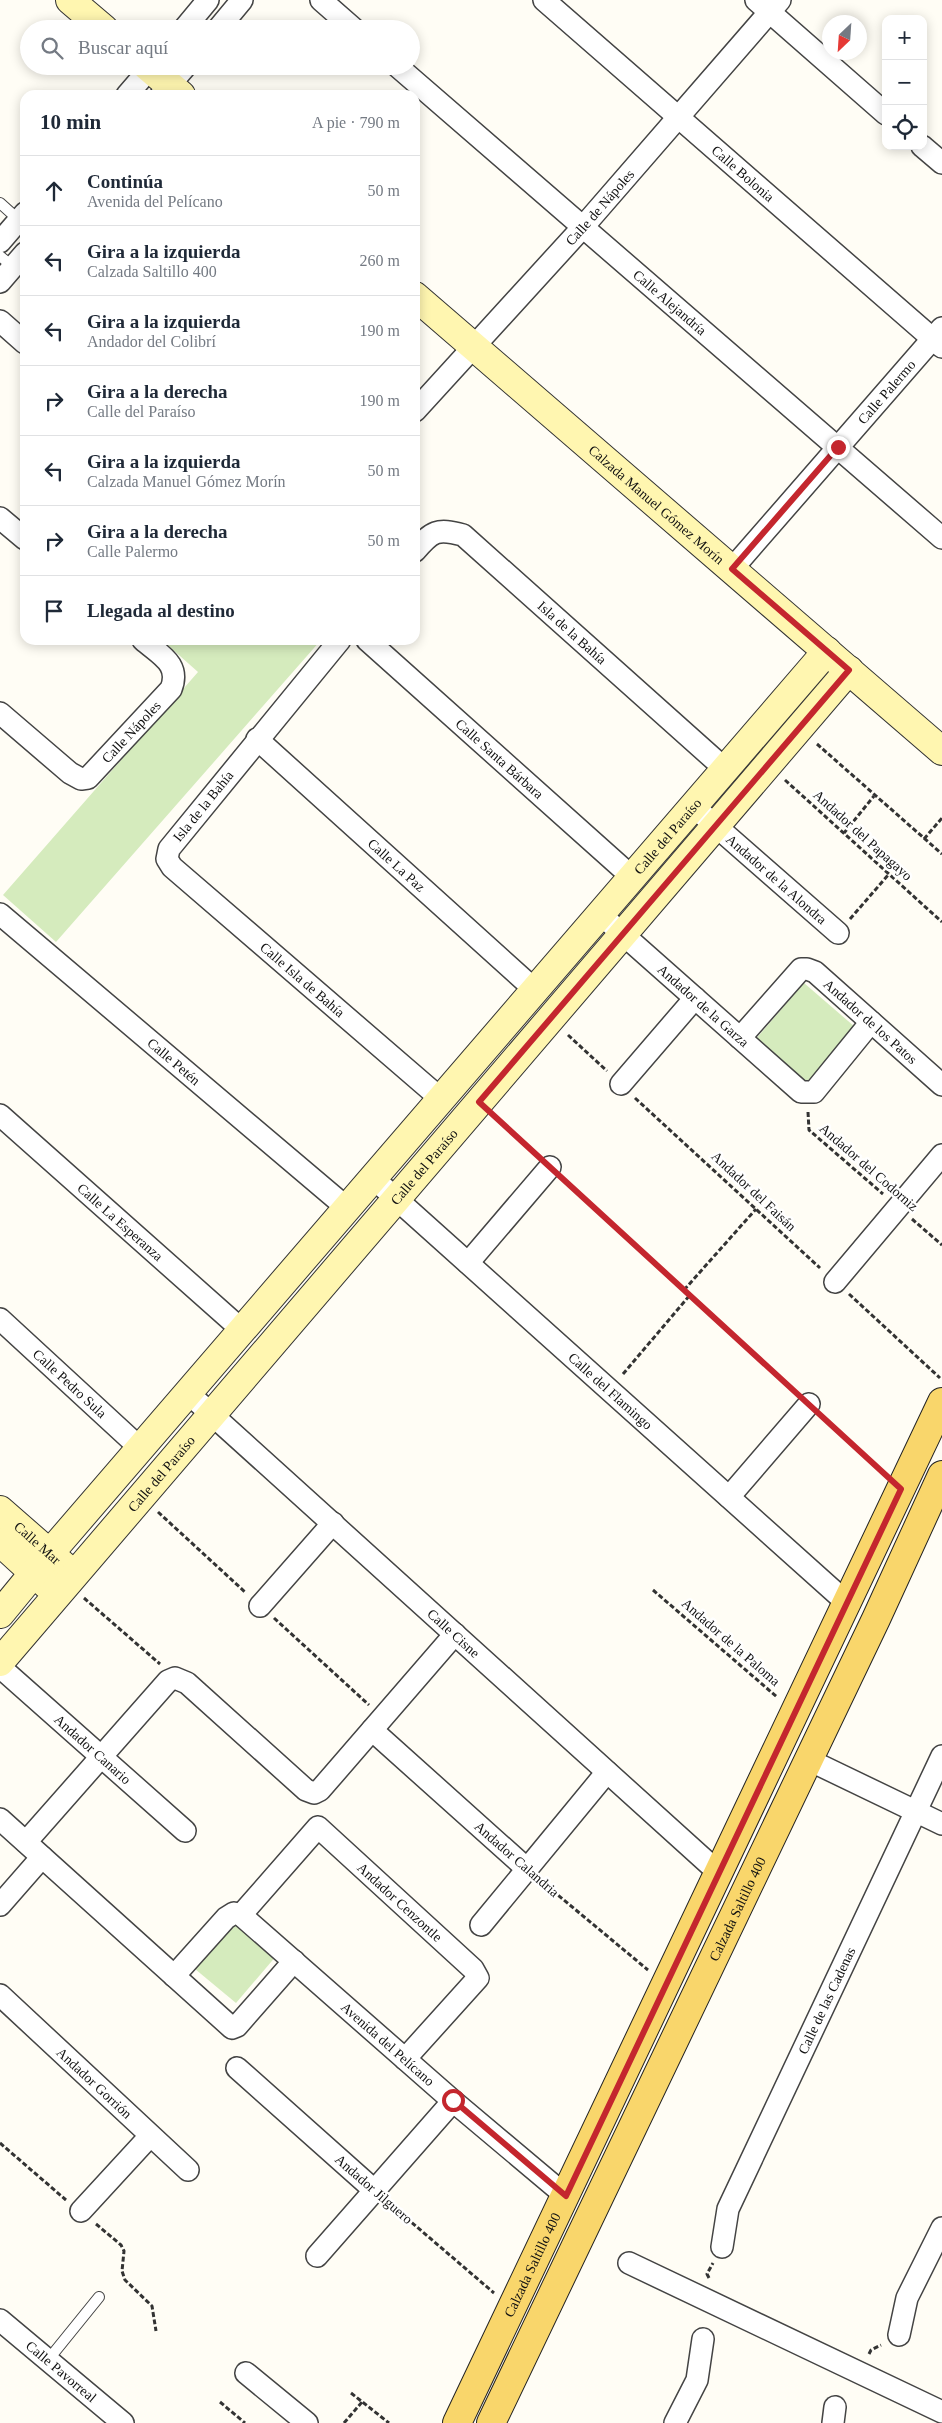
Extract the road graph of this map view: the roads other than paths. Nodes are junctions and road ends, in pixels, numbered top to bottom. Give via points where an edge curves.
1 (70, 0) edge
2 (208, 0) edge
3 (242, 0) edge
4 (321, 0) edge
5 (544, 0) edge
6 (768, 4) edge
7 (93, 20) edge
8 (191, 20) edge
9 (225, 20) edge
10 (344, 20) edge
11 (407, 75) edge
12 (164, 78) edge
13 (138, 90) edge
14 (882, 110) edge
15 (678, 117) junction
16 (927, 150) edge
17 (942, 163) edge
18 (0, 203) edge
19 (20, 217) edge
20 (20, 222) edge
21 (582, 228) junction
22 (0, 242) edge
23 (420, 300) edge
24 (0, 321) edge
25 (939, 338) edge
26 (20, 339) edge
27 (474, 347) junction
28 (420, 406) edge
29 (838, 447) junction
30 (0, 518) edge
31 (20, 535) edge
32 (942, 538) edge
33 (420, 545) edge
34 (732, 569) junction
35 (149, 645) edge
36 (336, 645) edge
37 (373, 645) edge
38 (827, 651) junction
39 (849, 670) junction
40 (0, 713) edge
41 (256, 739) junction
42 (942, 751) edge
43 (725, 769) junction
44 (693, 806) junction
45 (716, 826) junction
46 (167, 859) joint
47 (632, 877) junction
48 (0, 914) edge
49 (600, 914) junction
50 (838, 933) dead end
51 (623, 934) junction
52 (535, 990) junction
53 (695, 998) junction
54 (871, 1022) junction
55 (740, 1038) junction
56 (939, 1075) edge
57 (621, 1084) road end
58 (441, 1099) junction
59 (0, 1115) edge
60 (942, 1155) edge
61 (550, 1167) road end
62 (373, 1178) junction
63 (396, 1199) junction
64 (347, 1208) junction
65 (468, 1263) junction
66 (835, 1282) road end
67 (0, 1319) edge
68 (242, 1330) junction
69 (188, 1393) junction
70 (942, 1402) edge
71 (809, 1404) road end
72 (212, 1414) junction
73 (140, 1448) junction
74 (942, 1475) edge
75 (729, 1497) junction
76 (0, 1510) edge
77 (333, 1523) junction
78 (0, 1542) edge
79 (42, 1563) junction
80 (67, 1585) junction
81 (847, 1602) junction
82 (260, 1606) dead end
83 (0, 1614) edge
84 (455, 1634) junction
85 (0, 1662) edge
86 (0, 1666) edge
87 (372, 1730) junction
88 (942, 1756) edge
89 (101, 1757) junction
90 (809, 1760) junction
91 (607, 1772) junction
92 (916, 1811) junction
93 (0, 1819) edge
94 (942, 1824) edge
95 (185, 1831) dead end
96 (26, 1842) junction
97 (42, 1857) junction
98 (527, 1869) junction
99 (719, 1873) junction
100 (0, 1905) edge
101 (237, 1914) junction
102 (481, 1925) dead end
103 (294, 1961) junction
104 (174, 1976) junction
105 (0, 1995) edge
106 (405, 2059) junction
107 (237, 2068) dead end
108 (453, 2100) junction
109 (150, 2136) junction
110 (188, 2170) dead end
111 (374, 2190) junction
112 (566, 2196) junction
113 (81, 2211) dead end
114 (942, 2228) edge
115 (722, 2247) road end
116 (317, 2256) dead end
117 (629, 2262) dead end
118 (99, 2297) dead end
119 (0, 2320) edge
120 (899, 2334) road end
121 (703, 2339) dead end
122 (48, 2360) junction
123 (246, 2373) dead end
124 (942, 2412) edge
125 (123, 2423) edge
126 (307, 2423) edge
127 (457, 2423) edge
128 (491, 2423) edge
129 (675, 2423) edge

1 - 7 street
2 - 8 street
3 - 9 street
4 - 10 street
5 - 15 street, Calle Bolonia
6 - 14 street
6 - 15 street, Calle de Nápoles
11 - 21 street, Calle Alejandría
12 - 13 street
15 - 21 street, Calle de Nápoles
15 - 25 street, Calle Bolonia
16 - 17 street
18 - 19 lane
20 - 22 street
21 - 27 street, Calle de Nápoles
21 - 29 street, Calle Alejandría
23 - 27 street, Calzada Manuel Gómez Morín
24 - 26 street
25 - 29 street, Calle Palermo
27 - 28 street, Calle de Nápoles
27 - 34 street, Calzada Manuel Gómez Morín
29 - 32 street, Calle Alejandría
29 - 34 street, Calle Palermo
30 - 31 street
33 - 43 street, Isla de la Bahía via 429,534 444,530 463,535
34 - 38 street, Calzada Manuel Gómez Morín
35 - 40 street, Calle Nápoles via 172,666 175,678 171,689 88,778 81,779
36 - 41 street, Isla de la Bahía
37 - 47 street, Calle Santa Bárbara
38 - 39 street, Calzada Manuel Gómez Morín
38 - 43 street, Calle del Paraíso
39 - 42 street, Calzada Manuel Gómez Morín
39 - 45 street, Calle del Paraíso
41 - 46 street, Isla de la Bahía via 168,849
41 - 52 street, Calle La Paz
43 - 44 street, Calle del Paraíso
44 - 45 street, Andador de la Alondra
44 - 47 street, Calle del Paraíso
45 - 50 street, Andador de la Alondra
45 - 51 street, Calle del Paraíso
46 - 58 street, Calle Isla de Bahía via 172,867
47 - 49 street, Calle del Paraíso
48 - 64 street, Calle Petén
49 - 51 street, Andador de la Garza
49 - 52 street, Calle del Paraíso
51 - 53 street, Andador de la Garza
51 - 63 street, Calle del Paraíso
52 - 58 street, Calle del Paraíso
53 - 55 street, Andador de la Garza
53 - 57 street
54 - 55 street, Andador de los Patos via 807,968 801,969
54 - 55 street, Andador de la Garza via 814,1092 807,1093 801,1092
54 - 56 street, Andador de los Patos
58 - 62 street, Calle del Paraíso
59 - 68 street, Calle La Esperanza
60 - 66 street
61 - 65 street
62 - 63 street, Calle del Flamingo
62 - 64 street, Calle del Paraíso
63 - 65 street, Calle del Flamingo
63 - 72 street, Calle del Paraíso
64 - 68 street, Calle del Paraíso
65 - 75 street, Calle del Flamingo
67 - 73 street, Calle Pedro Sula
68 - 69 street, Calle del Paraíso
69 - 72 street, Calle Cisne
69 - 73 street, Calle del Paraíso
70 - 81 main road, Calzada Saltillo 400
71 - 75 street
72 - 77 street, Calle Cisne
72 - 80 street, Calle del Paraíso
73 - 79 street, Calle del Paraíso
74 - 90 main road, Calzada Saltillo 400
75 - 81 street, Calle del Flamingo
76 - 79 street, Calle Mar
77 - 82 street
77 - 84 street, Calle Cisne
78 - 79 street, Calle Mar
79 - 80 street, Calle Mar
79 - 83 street, Calle del Paraíso
80 - 85 street, Calle del Paraíso
81 - 99 main road, Calzada Saltillo 400
84 - 87 street
84 - 91 street, Calle Cisne
86 - 89 street, Andador Canario
87 - 89 street via 314,1793 306,1790 187,1683 175,1678 168,1681
87 - 98 street, Andador Calandria
88 - 92 street, Calle de las Cadenas
89 - 95 street, Andador Canario
89 - 96 street
90 - 92 street
90 - 128 main road, Calzada Saltillo 400
91 - 98 street
91 - 99 street, Calle Cisne
92 - 94 street
92 - 115 street, Calle de las Cadenas via 728,2209
93 - 96 street
96 - 97 street
97 - 100 street
97 - 104 street
98 - 102 street
99 - 112 main road, Calzada Saltillo 400
101 - 103 street, Avenida del Pelícano
101 - 104 street via 226,1918
101 - 106 street, Andador Cenzontle via 318,1827 478,1978
103 - 104 street via 232,2028
103 - 106 street, Avenida del Pelícano
105 - 109 street, Andador Gorrión
106 - 108 street, Avenida del Pelícano
107 - 111 street, Andador Jilguero
108 - 111 street
108 - 112 street, Avenida del Pelícano
109 - 110 street, Andador Gorrión
109 - 113 street
111 - 116 street
112 - 127 main road, Calzada Saltillo 400
114 - 120 street via 907,2298
117 - 124 street
118 - 122 lane
119 - 122 street, Calle Pavorreal
121 - 129 street via 698,2380
122 - 125 street, Calle Pavorreal
123 - 126 street

